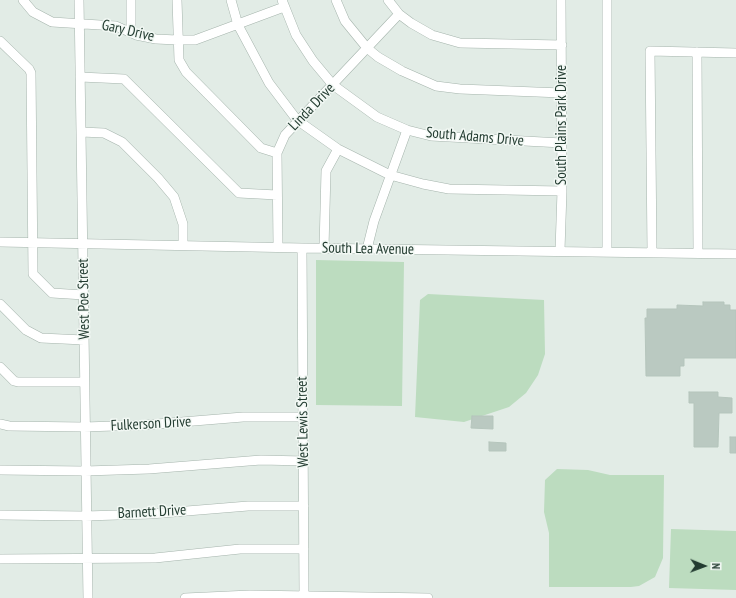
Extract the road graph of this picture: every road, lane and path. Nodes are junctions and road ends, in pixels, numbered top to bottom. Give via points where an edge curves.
1 (23, 0) edge
2 (79, 0) edge
3 (131, 0) edge
4 (177, 0) edge
5 (231, 0) edge
6 (336, 0) edge
7 (388, 0) edge
8 (561, 0) edge
9 (607, 0) edge
10 (283, 4) edge
11 (399, 14) junction
12 (79, 23) junction
13 (238, 24) junction
14 (131, 33) junction
15 (177, 40) junction
16 (0, 41) edge
17 (562, 45) junction
18 (367, 48) junction
19 (697, 52) junction
20 (736, 53) edge
21 (80, 77) junction
22 (333, 85) junction
23 (562, 93) junction
24 (297, 120) junction
25 (407, 130) junction
26 (81, 132) junction
27 (562, 143) junction
28 (338, 149) junction
29 (277, 153) junction
30 (390, 175) junction
31 (562, 191) junction
32 (277, 194) junction
33 (0, 242) edge
34 (32, 242) junction
35 (83, 243) junction
36 (183, 245) junction
37 (278, 246) junction
38 (302, 248) junction
39 (324, 248) junction
40 (367, 249) junction
41 (560, 250) junction
42 (607, 252) junction
43 (652, 252) junction
44 (698, 253) junction
45 (736, 254) edge
46 (84, 295) junction
47 (0, 304) edge
48 (84, 340) junction
49 (0, 367) edge
50 (84, 382) junction
51 (303, 417) junction
52 (0, 424) edge
53 (84, 427) junction
54 (304, 461) junction
55 (0, 470) edge
56 (85, 471) junction
57 (304, 506) junction
58 (0, 515) edge
59 (85, 516) junction
60 (304, 549) junction
61 (0, 559) edge
62 (87, 559) junction
63 (304, 595) junction
64 (88, 598) edge
65 (186, 598) edge
66 (428, 598) edge

1 - 12 street, Gary Drive via 33,12 52,22
2 - 12 street, West Poe Street
3 - 14 street
4 - 15 street
5 - 13 street
6 - 18 street via 345,21
7 - 11 street
8 - 17 street, South Plains Park Drive
9 - 42 street
10 - 13 street, Gary Drive
10 - 22 street, South Adams Drive via 296,35
11 - 17 street via 432,35 460,43
11 - 18 street, Linda Drive
12 - 14 street, Gary Drive via 116,26
12 - 21 street, West Poe Street
13 - 15 street, Gary Drive via 195,40
13 - 24 street via 269,83
14 - 15 street, Gary Drive via 156,39
15 - 29 street via 179,60 186,72 261,148
16 - 34 street via 31,73
17 - 23 street, South Plains Park Drive
18 - 22 street, Linda Drive
18 - 23 street via 402,71 436,86
19 - 20 street
19 - 43 street via 650,51
19 - 44 street
21 - 26 street, West Poe Street
21 - 32 street via 124,79 239,193
22 - 24 street, Linda Drive
22 - 25 street, South Adams Drive via 377,117
23 - 27 street, South Plains Park Drive
24 - 28 street
24 - 29 street, Linda Drive via 285,135
25 - 27 street, South Adams Drive via 460,139
25 - 30 street
26 - 35 street, West Poe Street
26 - 36 street via 104,133 122,142 158,178 174,197 183,224
27 - 31 street, South Plains Park Drive
28 - 30 street
28 - 39 street via 326,171
29 - 32 street, Linda Drive
30 - 31 street via 449,189
30 - 40 street
31 - 41 street, South Plains Park Drive
32 - 37 street, Linda Drive
33 - 34 street, South Lea Avenue
34 - 35 street, South Lea Avenue
34 - 46 street via 35,278 56,294
35 - 36 street, South Lea Avenue
35 - 46 street, West Poe Street
36 - 37 street, South Lea Avenue
37 - 38 street, South Lea Avenue
38 - 39 street, South Lea Avenue
38 - 51 street, West Lewis Street
39 - 40 street, South Lea Avenue
40 - 41 street, South Lea Avenue
41 - 42 street, South Lea Avenue
42 - 43 street, South Lea Avenue
43 - 44 street, South Lea Avenue
44 - 45 street, South Lea Avenue
46 - 48 street, West Poe Street
47 - 48 street via 26,330 41,338
48 - 50 street, West Poe Street
49 - 50 street via 18,382
50 - 53 street, West Poe Street
51 - 53 street, Fulkerson Drive via 242,417
51 - 54 street, West Lewis Street
52 - 53 street, Fulkerson Drive
53 - 56 street, West Poe Street
54 - 56 street via 261,460
54 - 57 street, West Lewis Street
55 - 56 street
56 - 59 street, West Poe Street
57 - 59 street, Barnett Drive via 248,506
57 - 60 street, West Lewis Street
58 - 59 street, Barnett Drive
59 - 62 street, West Poe Street
60 - 62 street via 240,549 155,558
60 - 63 street, West Lewis Street
61 - 62 street
62 - 64 street, West Poe Street
63 - 65 street
63 - 66 street

